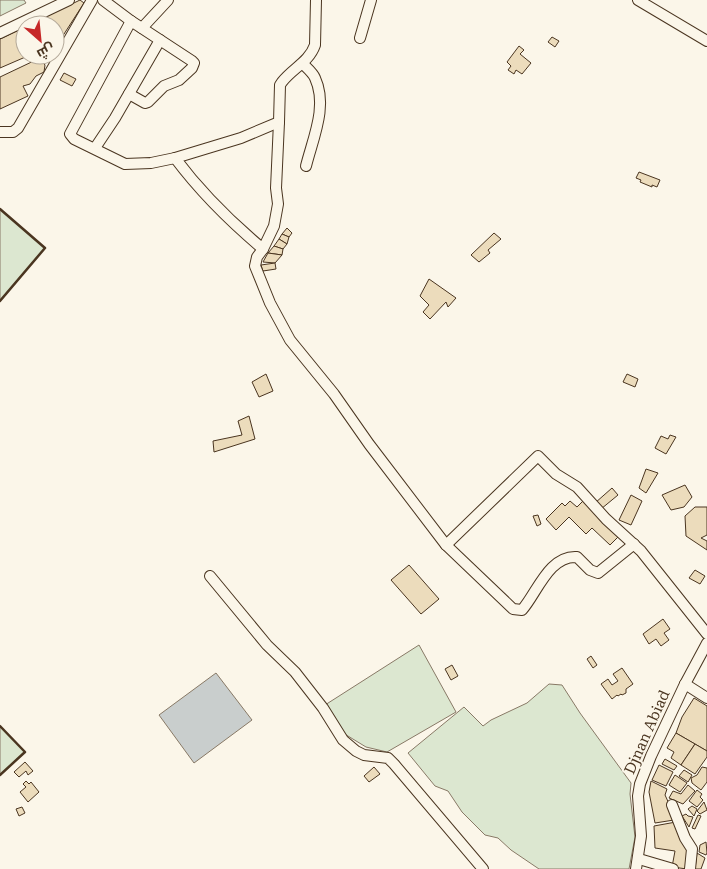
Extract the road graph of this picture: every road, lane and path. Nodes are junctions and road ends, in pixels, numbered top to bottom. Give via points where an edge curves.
1 (69, 0) edge
2 (92, 0) edge
3 (103, 0) edge
4 (168, 0) edge
5 (316, 0) edge
6 (370, 0) edge
7 (638, 0) edge
8 (131, 21) junction
9 (142, 28) junction
10 (0, 33) edge
11 (360, 38) dead end
12 (160, 40) junction
13 (707, 41) edge
14 (303, 64) junction
15 (129, 94) junction
16 (279, 122) junction
17 (0, 132) edge
18 (95, 148) junction
19 (175, 158) junction
20 (306, 166) dead end
21 (263, 249) junction
22 (634, 544) junction
23 (446, 545) junction
24 (210, 576) dead end
25 (707, 634) edge
26 (707, 643) edge
27 (685, 684) junction
28 (707, 698) edge
29 (672, 804) dead end
30 (639, 858) junction
31 (484, 869) edge
32 (636, 869) edge
33 (673, 869) edge
34 (690, 869) edge

1 - 10 street
2 - 17 street via 18,128 13,132
3 - 8 street
4 - 9 street
5 - 14 street via 315,44
6 - 11 street
7 - 13 street
8 - 9 street
8 - 18 street via 70,134 72,138
9 - 12 street
12 - 15 street
12 - 15 street via 192,61 193,66 148,102
14 - 16 street via 280,85
14 - 20 street via 316,79 320,99 318,124
15 - 18 street
16 - 19 street via 241,138
16 - 21 street via 278,204 274,226
18 - 19 street via 125,164
19 - 21 street via 192,180
21 - 23 street via 255,266 270,304 290,340
22 - 23 street via 598,573 575,556 556,565 519,611 513,609
22 - 23 street via 577,487 556,474 538,456
22 - 25 street
24 - 31 street via 267,644 296,672 343,740 364,755 388,758
26 - 27 street, Djnan Abiad
27 - 28 street
27 - 30 street, Djnan Abiad via 640,784
29 - 34 street via 692,849
30 - 32 street, Djnan Abiad
30 - 33 street

